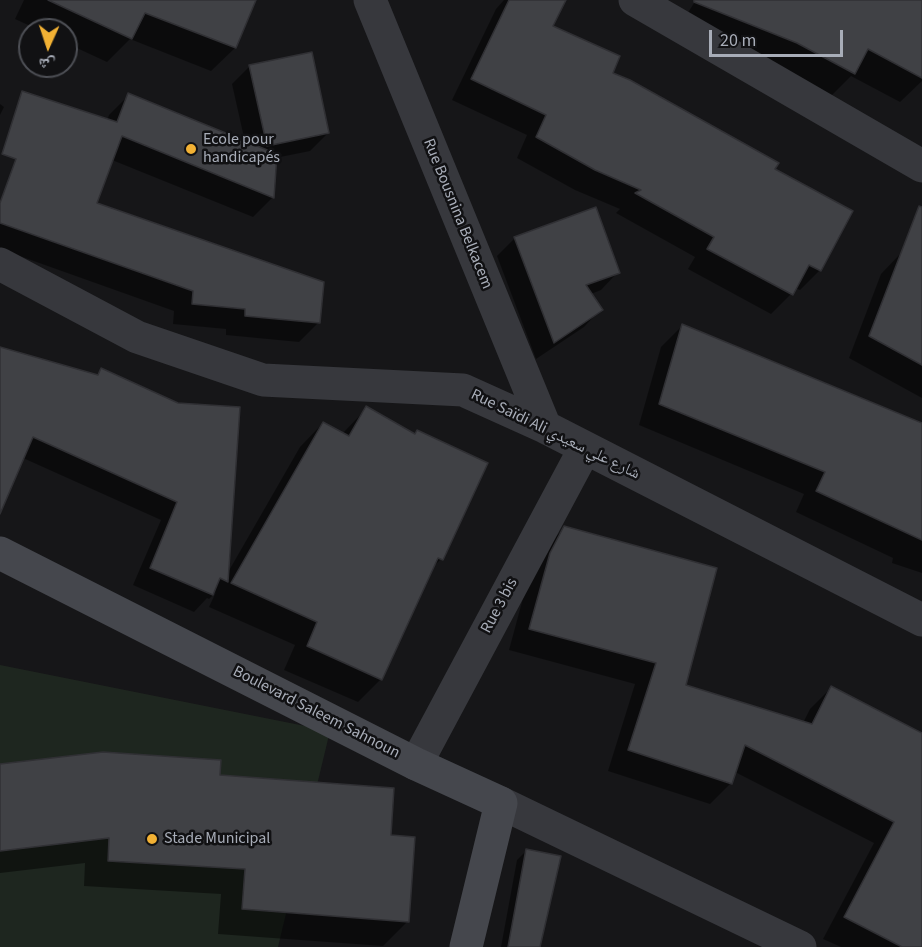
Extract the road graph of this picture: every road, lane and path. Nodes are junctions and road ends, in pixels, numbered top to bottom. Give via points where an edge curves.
1 (370, 0) edge
2 (657, 5) edge
3 (922, 166) edge
4 (0, 264) edge
5 (545, 427) junction
6 (585, 448) junction
7 (0, 554) edge
8 (922, 620) edge
9 (416, 764) junction
10 (501, 802) junction
11 (466, 947) edge
12 (800, 947) edge

1 - 5 street, Rue Bousnina Belkacem
2 - 3 street
4 - 5 street, Rue Saïdi Ali شارع علي سعيدي via 137,337 263,380 463,390
5 - 6 street, Rue Saïdi Ali شارع علي سعيدي
6 - 8 street, Rue Saïdi Ali شارع علي سعيدي
6 - 9 street, Rue 3 bis
7 - 9 street, Boulevard Saleem Sahnoun
9 - 10 street, Boulevard Saleem Sahnoun
10 - 11 street
10 - 12 street

